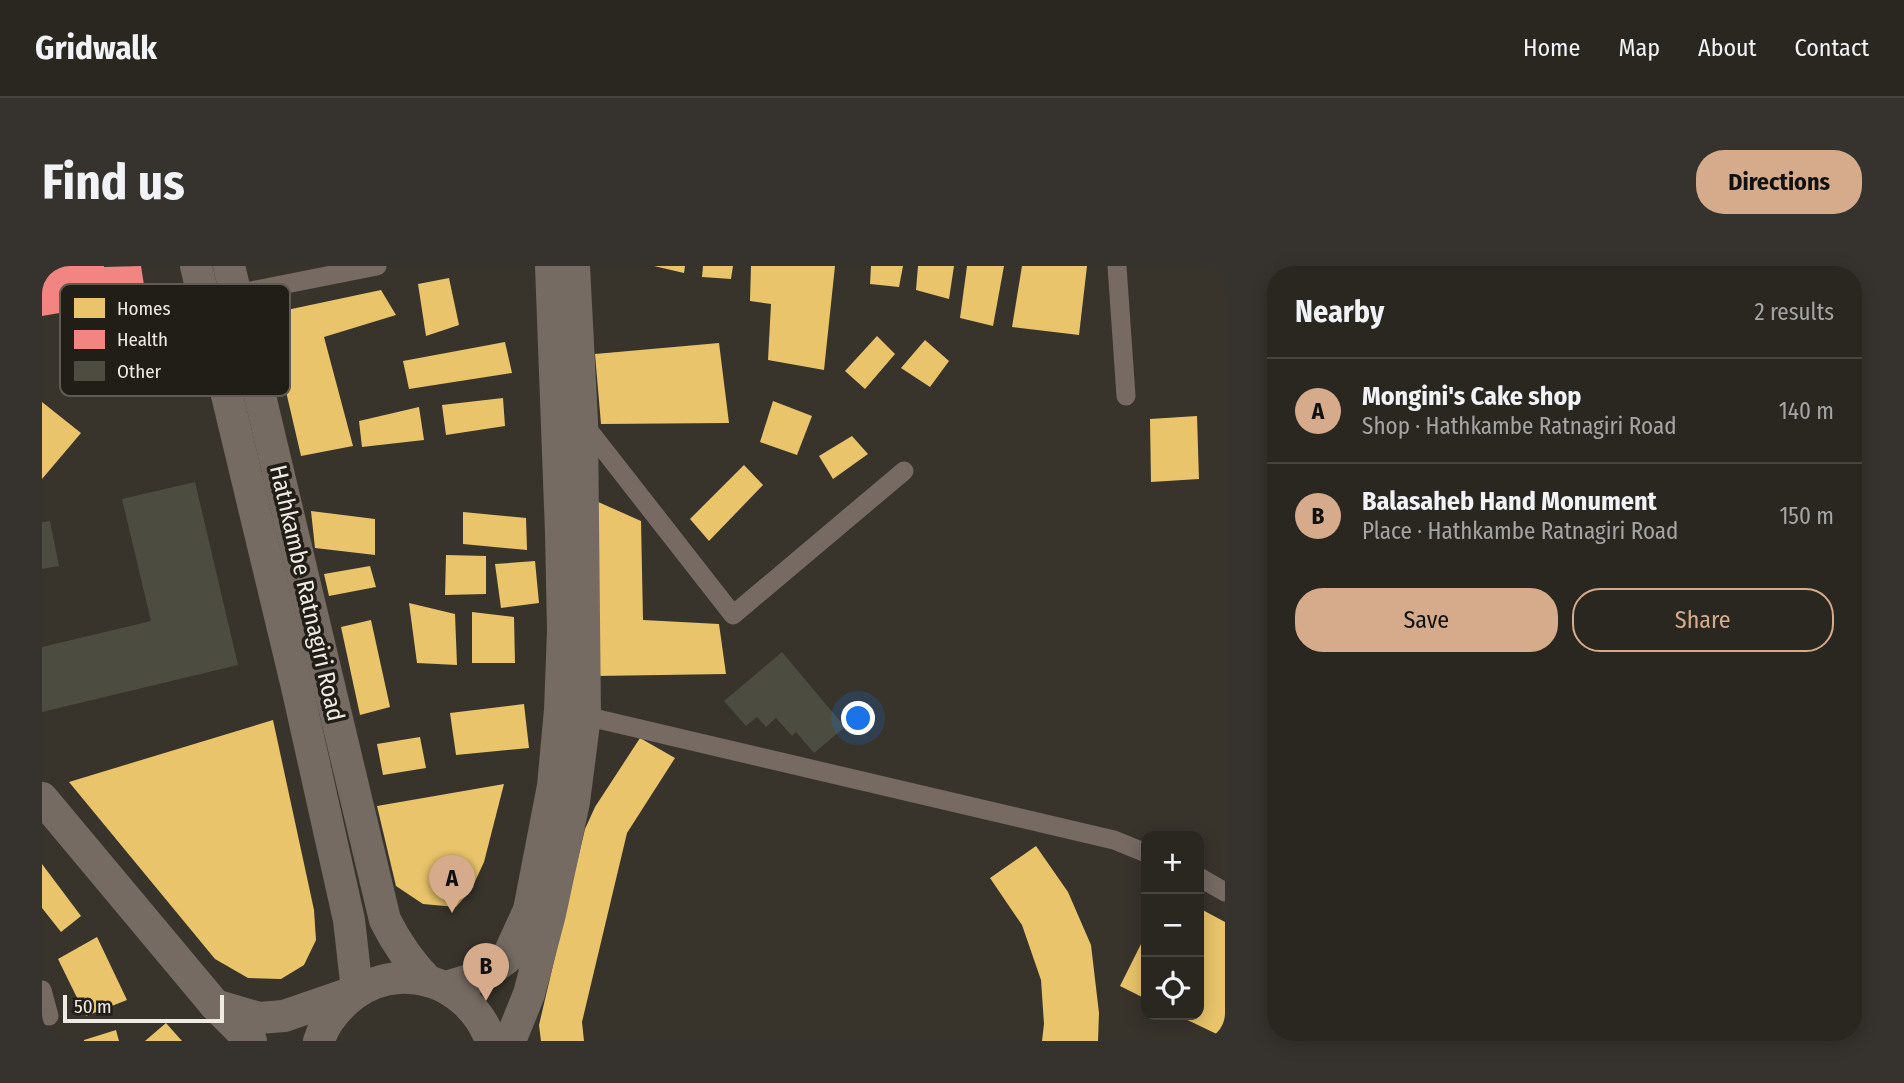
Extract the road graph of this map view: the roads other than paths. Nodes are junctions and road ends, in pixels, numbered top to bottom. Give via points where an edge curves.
1 (196, 266) edge
2 (377, 266) edge
3 (551, 266) edge
4 (574, 266) edge
5 (1116, 266) edge
6 (232, 280) edge
7 (200, 284) edge
8 (227, 396) edge
9 (260, 396) edge
10 (1126, 396) dead end
11 (582, 422) junction
12 (904, 471) dead end
13 (585, 716) junction
14 (42, 798) edge
15 (1141, 851) edge
16 (1204, 880) edge
17 (1225, 892) edge
18 (437, 984) junction
19 (42, 990) edge
20 (357, 991) junction
21 (215, 1005) junction
22 (50, 1016) dead end
23 (251, 1041) edge
24 (320, 1041) edge
25 (491, 1041) edge
26 (510, 1041) edge

1 - 7 main road
2 - 6 street
3 - 18 main road via 563,631 554,786 529,910 507,958 482,976
4 - 11 main road
5 - 10 street
8 - 20 main road via 346,907
9 - 18 main road, Hathkambe Ratnagiri Road via 385,920 412,965
11 - 12 street via 733,615
11 - 13 main road
13 - 15 street via 1114,840
13 - 26 main road via 574,802 550,914 529,994
14 - 21 main road
16 - 17 street
18 - 20 main road via 404,976
18 - 25 main road, Hathkambe Ratnagiri Road via 468,1003
19 - 22 street
20 - 21 main road via 284,1016 259,1018
20 - 24 main road via 335,1010
21 - 23 main road

